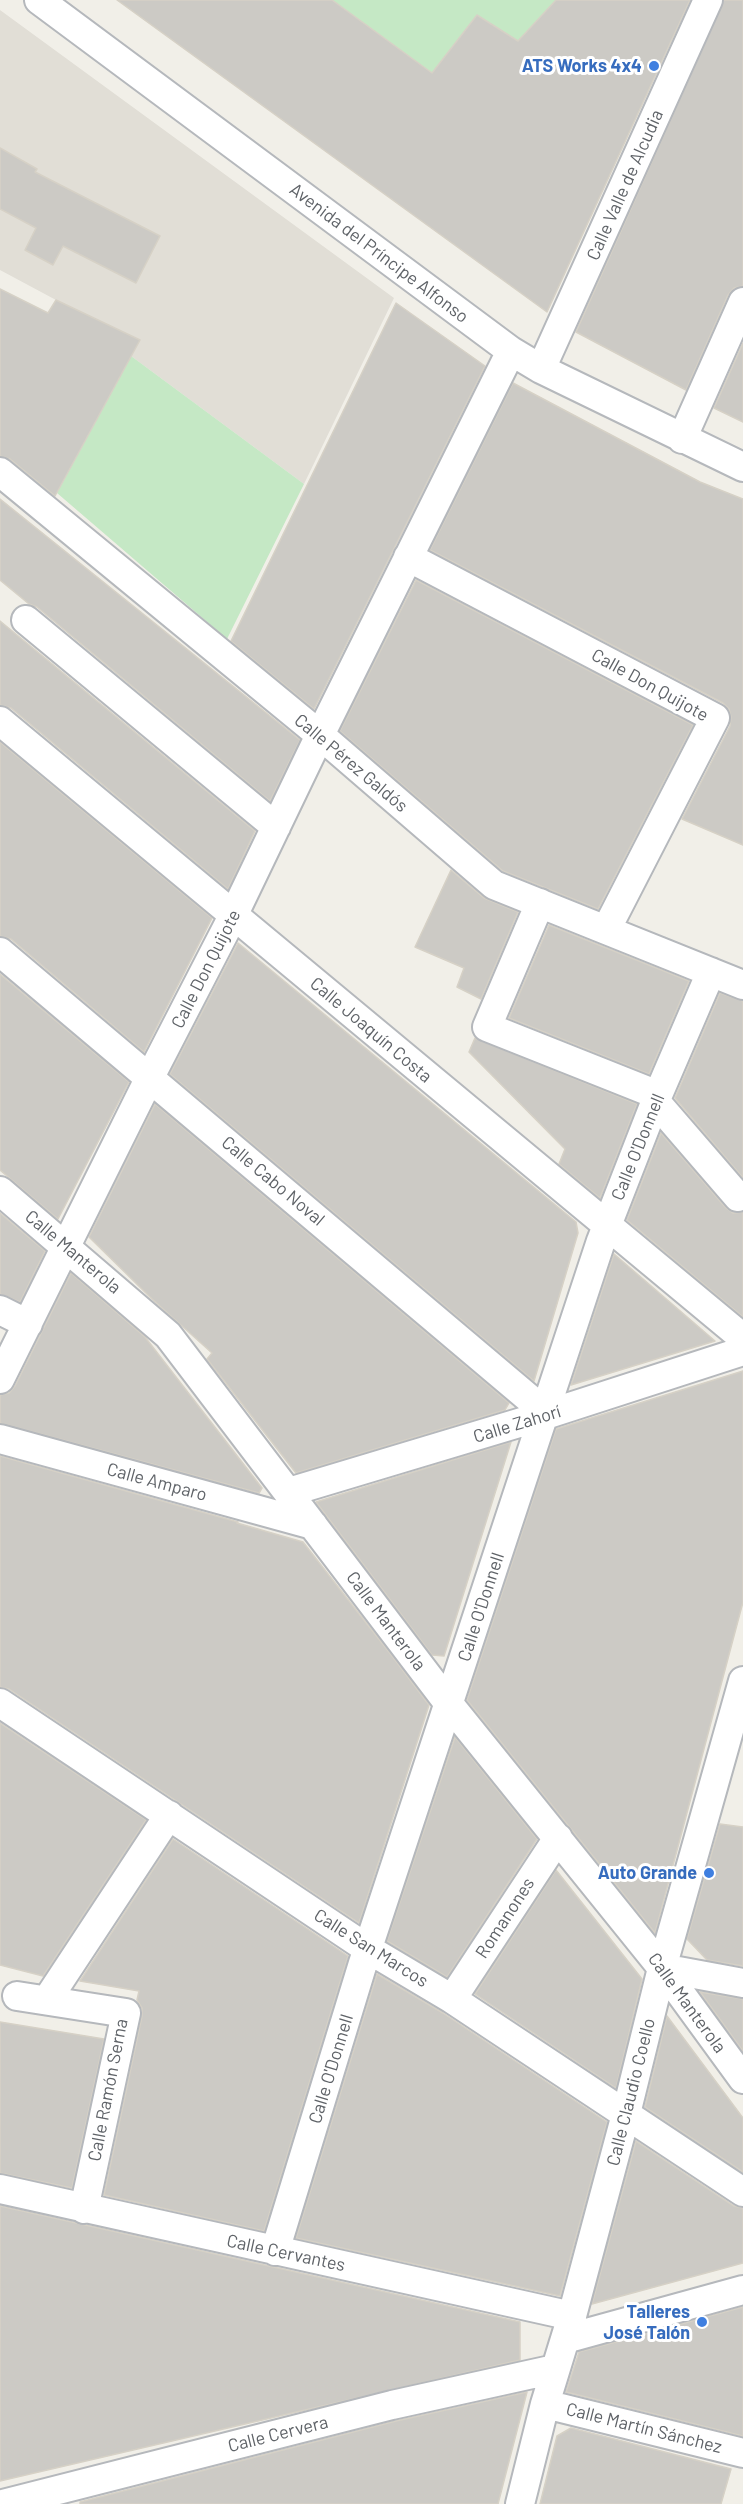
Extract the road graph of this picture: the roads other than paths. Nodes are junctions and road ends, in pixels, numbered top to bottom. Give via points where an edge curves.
1 (39, 0) edge
2 (708, 0) edge
3 (743, 302) edge
4 (511, 351) junction
5 (541, 369) junction
6 (682, 439) junction
7 (743, 467) edge
8 (0, 472) edge
9 (408, 557) junction
10 (26, 620) dead end
11 (0, 721) edge
12 (320, 735) junction
13 (276, 827) junction
14 (540, 903) junction
15 (233, 916) junction
16 (606, 930) junction
17 (0, 952) edge
18 (711, 972) junction
19 (743, 985) edge
20 (150, 1077) junction
21 (657, 1098) junction
22 (0, 1191) edge
23 (738, 1197) dead end
24 (606, 1225) junction
25 (67, 1247) junction
26 (0, 1310) edge
27 (28, 1324) junction
28 (743, 1338) edge
29 (743, 1351) edge
30 (0, 1379) edge
31 (543, 1414) junction
32 (0, 1439) edge
33 (289, 1492) junction
34 (313, 1525) junction
35 (743, 1681) edge
36 (0, 1703) edge
37 (449, 1704) junction
38 (169, 1815) junction
39 (558, 1838) junction
40 (368, 1949) junction
41 (662, 1968) junction
42 (743, 1983) edge
43 (17, 1995) dead end
44 (452, 1999) junction
45 (47, 2000) junction
46 (743, 2079) edge
47 (626, 2114) junction
48 (0, 2188) edge
49 (743, 2192) edge
50 (84, 2208) junction
51 (276, 2251) junction
52 (743, 2290) edge
53 (568, 2328) junction
54 (555, 2370) junction
55 (546, 2404) junction
56 (743, 2453) edge
57 (1, 2504) edge
58 (520, 2504) edge

1 - 4 street, Avenida del Príncipe Alfonso
2 - 5 street, Calle Valle de Alcudia
3 - 6 street
4 - 5 street, Avenida del Príncipe Alfonso
4 - 9 street, Calle Don Quijote
5 - 6 street, Avenida del Príncipe Alfonso
6 - 7 street, Avenida del Príncipe Alfonso
8 - 12 street, Calle Pérez Galdós
9 - 12 street, Calle Don Quijote
9 - 16 street, Calle Don Quijote via 715,718
10 - 13 street
11 - 15 street, Calle Joaquín Costa
12 - 13 street, Calle Don Quijote
12 - 14 street, Calle Pérez Galdós via 495,885
13 - 15 street, Calle Don Quijote
14 - 16 street, Calle Pérez Galdós
14 - 21 street via 487,1027
15 - 20 street, Calle Don Quijote
15 - 24 street, Calle Joaquín Costa
16 - 18 street, Calle Pérez Galdós
17 - 20 street, Calle Cabo Noval
18 - 19 street, Calle Pérez Galdós
18 - 21 street, Calle O'Donnell
20 - 25 street, Calle Don Quijote
20 - 31 street, Calle Cabo Noval
21 - 23 street
21 - 24 street, Calle O'Donnell
22 - 25 street, Calle Manterola
24 - 28 street, Calle Joaquín Costa
24 - 31 street, Calle O'Donnell
25 - 27 street, Calle Don Quijote
25 - 33 street, Calle Manterola via 168,1335
26 - 27 street
27 - 30 street, Calle Don Quijote
29 - 31 street, Calle Zahorí
31 - 33 street, Calle Zahorí
31 - 37 street, Calle O'Donnell
32 - 34 street, Calle Amparo
33 - 34 street, Calle Manterola
34 - 37 street, Calle Manterola
35 - 41 street, Calle Claudio Coello
36 - 38 street, Calle San Marcos
37 - 39 street, Calle Manterola
37 - 40 street, Calle O'Donnell
38 - 40 street, Calle San Marcos
38 - 45 street
39 - 41 street, Calle Manterola
39 - 44 street, Romanones
40 - 44 street, Calle San Marcos
40 - 51 street, Calle O'Donnell
41 - 42 street
41 - 46 street, Calle Manterola
41 - 47 street, Calle Claudio Coello
43 - 45 street, Calle Ramón Serna
44 - 47 street, Calle San Marcos
45 - 50 street, Calle Ramón Serna via 126,2013
47 - 49 street, Calle San Marcos
47 - 53 street, Calle Claudio Coello
48 - 50 street, Calle Cervantes
50 - 51 street, Calle Cervantes
51 - 53 street, Calle Cervantes
52 - 53 street
53 - 54 street, Calle Claudio Coello
54 - 55 street, Calle Claudio Coello
54 - 57 street, Calle Cervera via 392,2405
55 - 56 street, Calle Martín Sánchez
55 - 58 street, Calle Claudio Coello

